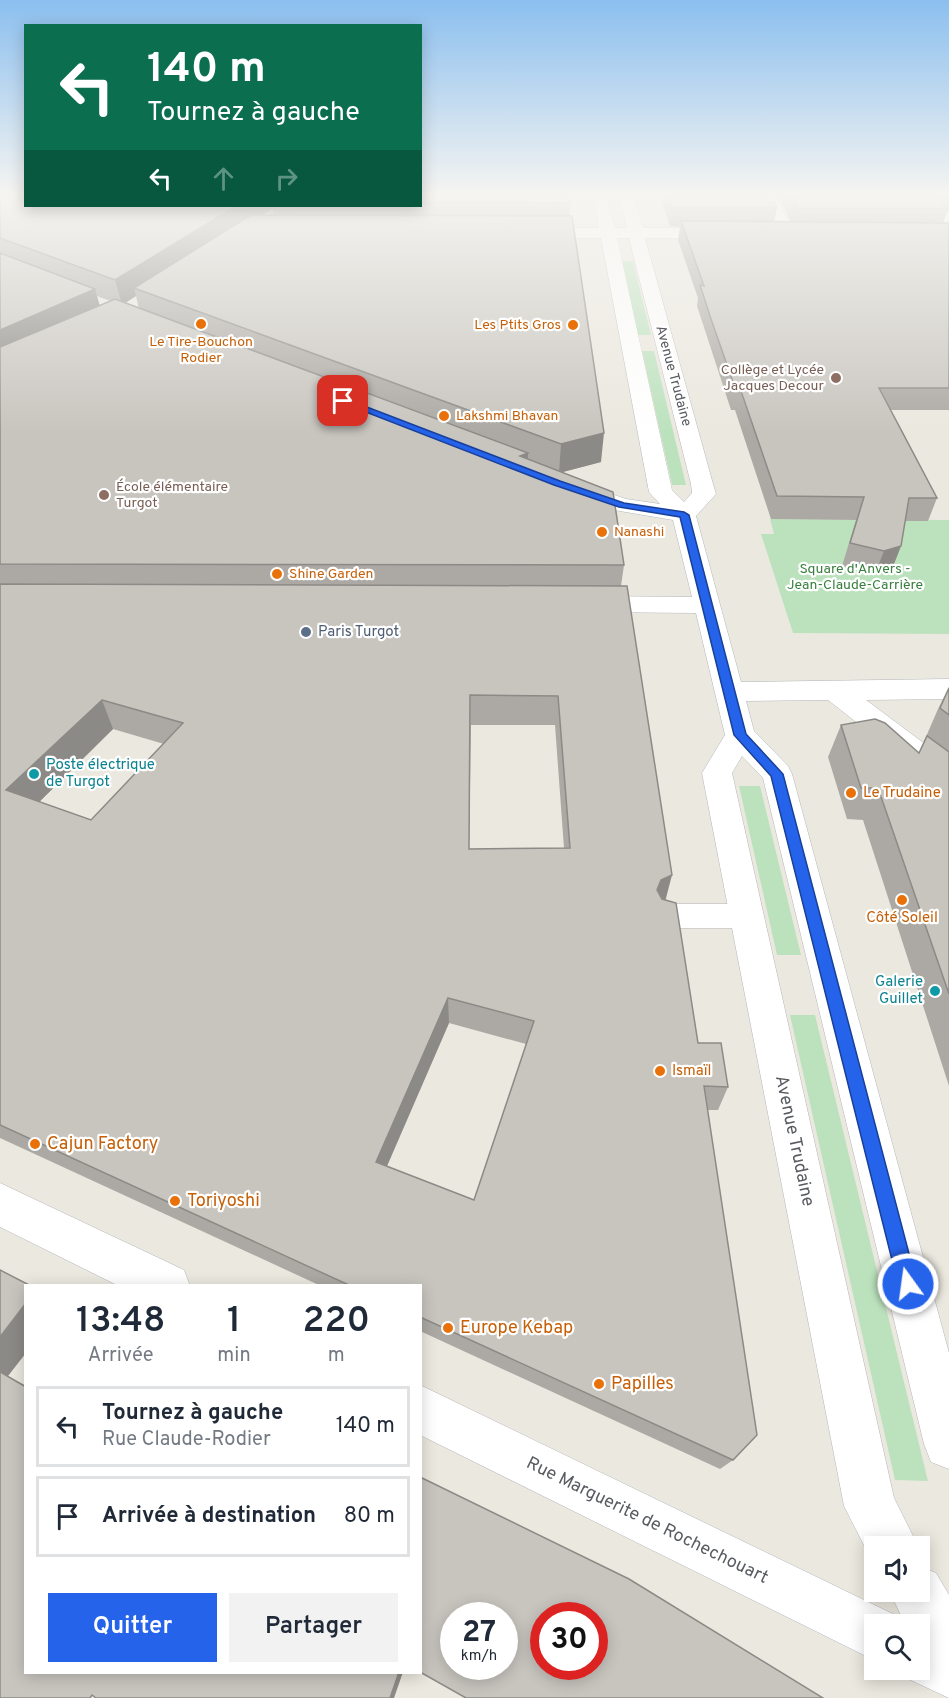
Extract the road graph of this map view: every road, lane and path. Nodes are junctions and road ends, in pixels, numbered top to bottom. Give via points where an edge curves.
1 (616, 274) edge
2 (647, 274) edge
3 (557, 483) edge
4 (684, 515) junction
5 (556, 604) edge
6 (707, 605) junction
7 (949, 689) edge
8 (834, 690) junction
9 (729, 692) junction
10 (740, 735) junction
11 (949, 778) edge
12 (666, 916) edge
13 (747, 916) junction
14 (0, 1204) edge
15 (164, 1284) edge
16 (422, 1410) edge
17 (949, 1444) edge
18 (886, 1536) edge
19 (922, 1602) edge
20 (864, 1628) edge
21 (949, 1634) edge
22 (930, 1660) edge
23 (949, 1670) edge

1 - 4 street via 661,492
2 - 4 street, Avenue Trudaine via 704,494
3 - 4 street via 622,505
4 - 6 street
5 - 6 street
6 - 9 street
7 - 8 street
8 - 9 street
8 - 11 street
9 - 10 street
10 - 13 street, Avenue Trudaine via 717,774
10 - 17 street via 777,774
12 - 13 lane
13 - 18 street, Avenue Trudaine via 870,1506
14 - 15 street
16 - 20 street, Rue Marguerite de Rochechouart
19 - 21 street
22 - 23 street

